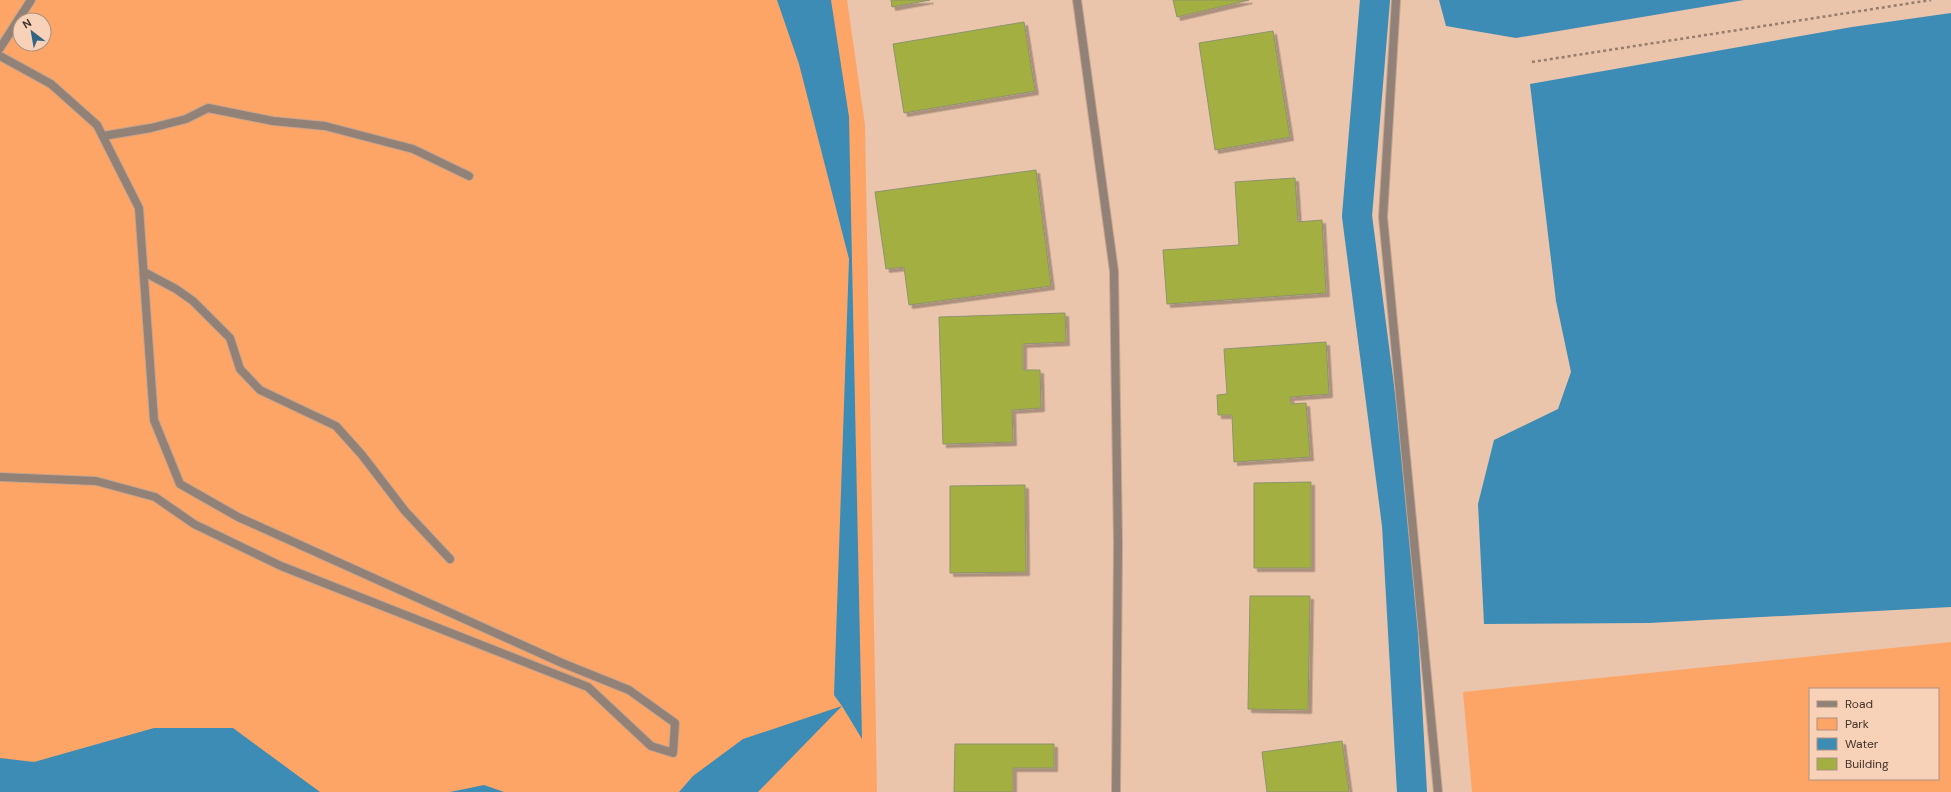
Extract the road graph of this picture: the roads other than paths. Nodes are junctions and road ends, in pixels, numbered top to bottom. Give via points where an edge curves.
1 (31, 0) edge
2 (1077, 0) edge
3 (1396, 0) edge
4 (0, 48) edge
5 (0, 56) edge
6 (103, 136) junction
7 (469, 176) dead end
8 (144, 272) junction
9 (0, 477) edge
10 (450, 559) dead end
11 (1116, 792) edge
12 (1438, 792) edge

1 - 4 street
2 - 11 street via 1114,272 1118,544
3 - 12 street via 1383,217
5 - 6 street via 51,84 98,124
6 - 7 street via 186,119 208,108 273,121 325,126 413,149
6 - 8 street via 139,208
8 - 9 street via 154,420 180,484 246,520 562,663 629,690 675,723 673,752 651,746 588,687 281,566 194,524 155,497 96,481
8 - 10 street via 194,302 230,338 240,369 260,390 336,426 362,454 405,511

